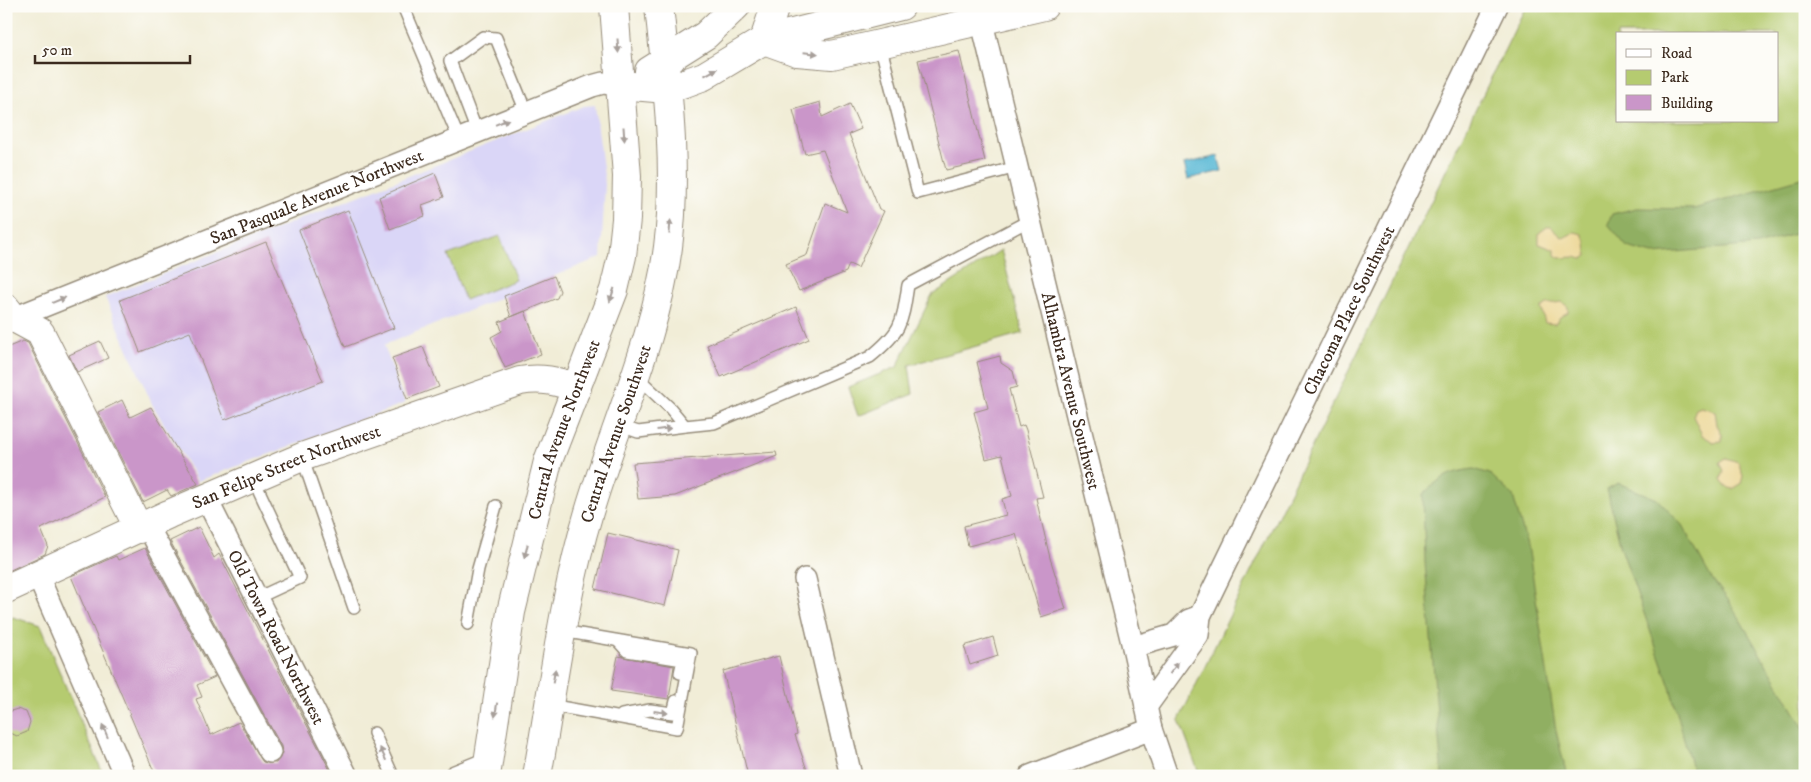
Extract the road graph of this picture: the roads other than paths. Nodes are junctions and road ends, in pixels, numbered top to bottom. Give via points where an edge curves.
1 (404, 6) edge
2 (614, 6) edge
3 (659, 6) edge
4 (736, 6) edge
5 (775, 6) edge
6 (901, 6) edge
7 (1044, 6) edge
8 (1497, 6) edge
9 (980, 14) edge
10 (764, 40) junction
11 (880, 44) junction
12 (665, 76) junction
13 (621, 85) junction
14 (526, 112) junction
15 (468, 136) junction
16 (1017, 167) junction
17 (1030, 220) junction
18 (9, 316) edge
19 (634, 374) junction
20 (576, 388) junction
21 (616, 425) junction
22 (685, 426) junction
23 (302, 457) junction
24 (253, 478) junction
25 (206, 498) junction
26 (496, 506) dead end
27 (143, 527) junction
28 (38, 574) junction
29 (805, 579) dead end
30 (6, 589) edge
31 (257, 598) junction
32 (354, 608) dead end
33 (1200, 616) junction
34 (468, 624) dead end
35 (562, 631) junction
36 (1133, 647) junction
37 (549, 705) junction
38 (1146, 707) junction
39 (1150, 729) junction
40 (374, 733) dead end
41 (270, 752) dead end
42 (487, 769) edge
43 (125, 776) edge
44 (347, 776) edge
45 (393, 776) edge
46 (455, 776) edge
47 (537, 776) edge
48 (852, 776) edge
49 (1030, 776) edge
50 (1167, 776) edge

1 - 15 lane
2 -> 13 main road, Central Avenue Northwest
3 - 12 main road, Central Avenue Southwest
4 - 12 main road
5 - 10 main road
6 - 10 main road
7 - 9 main road
8 - 33 street, Chacoma Place Southwest
9 - 11 main road
9 - 16 street, Alhambra Avenue Southwest
10 -> 11 main road via 791,50 832,55
12 -> 10 main road via 704,76
11 - 16 lane via 918,193
12 - 13 main road
19 -> 12 main road, Central Avenue Southwest via 655,316 668,245 671,174
13 - 14 street, San Pasquale Avenue Northwest via 603,83 592,86
13 -> 20 main road, Central Avenue Northwest via 627,176 622,256 614,290
15 -> 14 street, San Pasquale Avenue Northwest
14 - 15 lane via 496,38 483,37 450,61
18 -> 15 street, San Pasquale Avenue Northwest
16 - 17 street, Alhambra Avenue Southwest
17 - 22 lane via 908,285 903,319 892,340 870,357 714,423
17 - 36 street, Alhambra Avenue Southwest
18 - 27 main road via 40,332
19 - 21 main road, Central Avenue Southwest
19 - 22 lane
20 - 23 main road, San Felipe Street Northwest via 550,379 520,381
20 -> 42 main road, Central Avenue Northwest via 548,461 511,612
21 -> 22 lane via 638,432
21 - 35 main road, Central Avenue Southwest via 579,545
23 - 24 main road, San Felipe Street Northwest
23 - 32 lane
24 - 25 main road, San Felipe Street Northwest
24 - 31 lane via 300,578
25 - 27 main road, San Felipe Street Northwest
25 - 31 street, Old Town Road Northwest
26 - 34 lane via 478,569
27 - 28 main road, San Felipe Street Northwest
27 - 41 street
28 - 30 main road, San Felipe Street Northwest
43 -> 28 street
29 - 48 street
31 - 44 street, Old Town Road Northwest
33 - 36 street via 1189,620 1174,634
38 -> 33 street, Chacoma Place Southwest via 1198,635
37 -> 35 main road, Central Avenue Southwest
35 - 37 lane via 691,653 677,728
36 - 38 street, Alhambra Avenue Southwest
37 - 47 main road, Central Avenue Southwest
38 - 39 street, Alhambra Avenue Southwest
39 - 49 street
39 - 50 street, Alhambra Avenue Southwest
45 -> 40 lane
42 - 46 street

